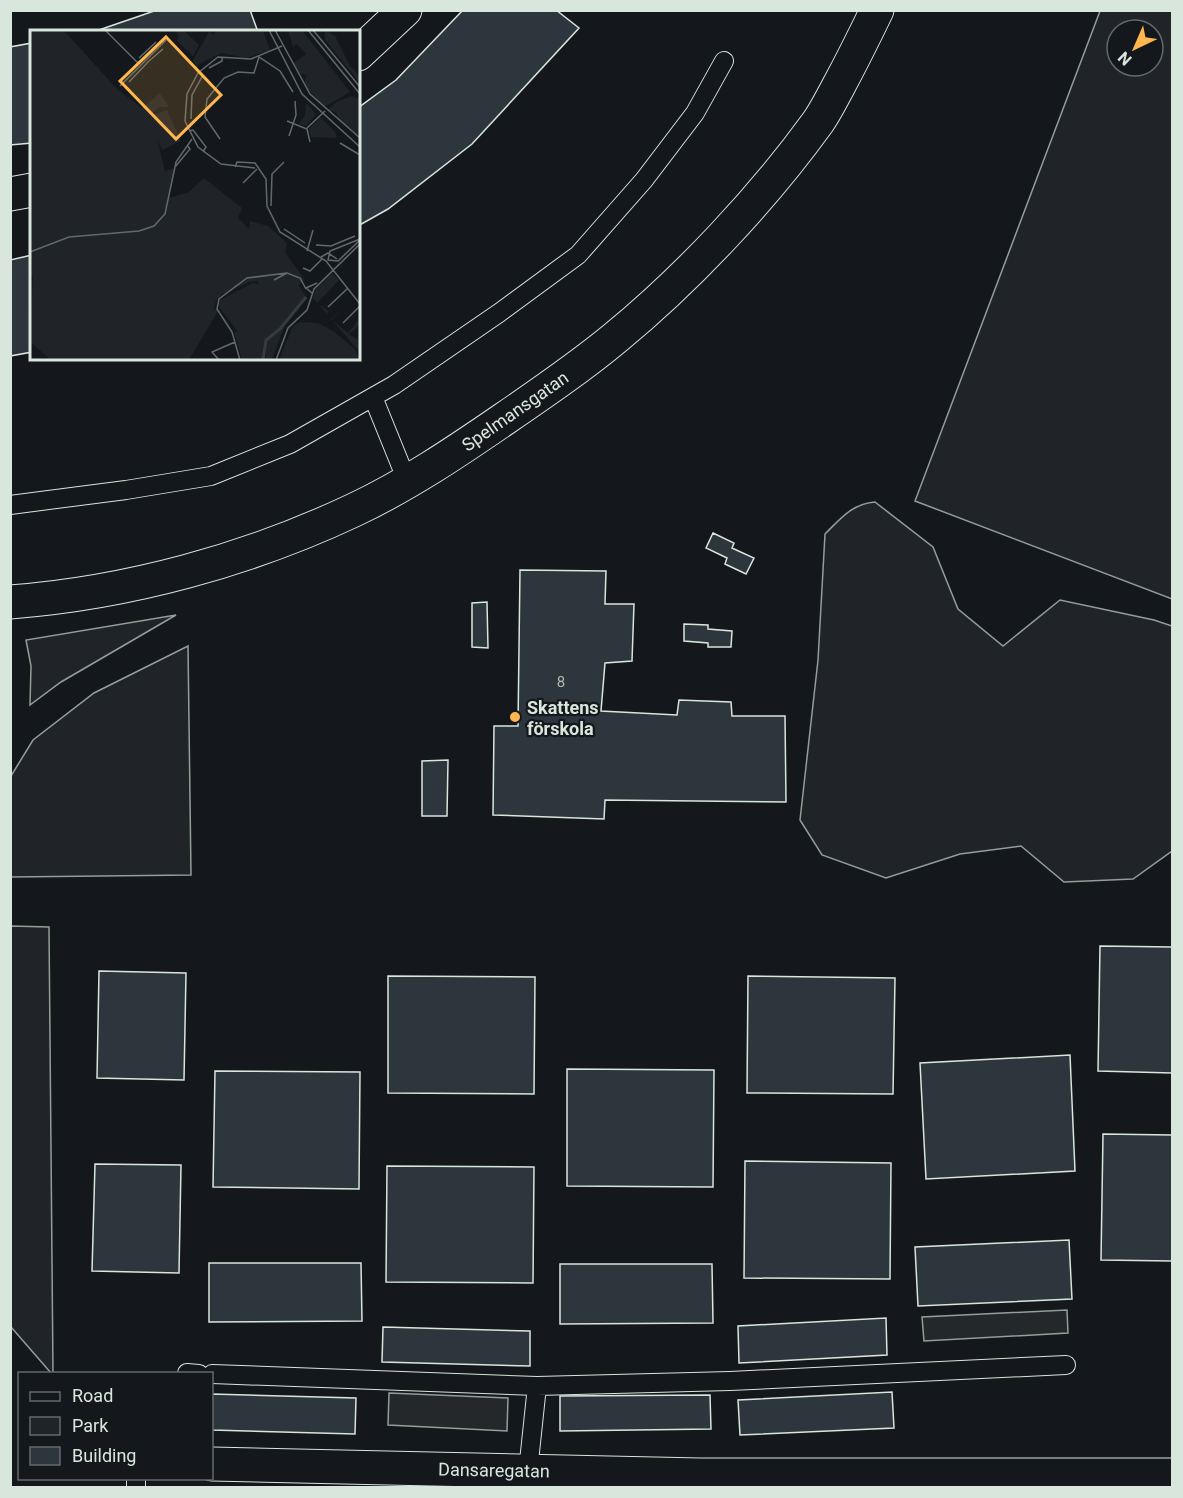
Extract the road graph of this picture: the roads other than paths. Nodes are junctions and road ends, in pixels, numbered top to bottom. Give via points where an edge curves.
1 (405, 10) edge
2 (877, 10) edge
3 (360, 52) edge
4 (724, 61) dead end
5 (30, 190) edge
6 (10, 194) edge
7 (373, 397) junction
8 (406, 481) junction
9 (10, 505) edge
10 (10, 602) edge
11 (1066, 1365) dead end
12 (213, 1374) edge
13 (537, 1386) junction
14 (213, 1464) edge
15 (528, 1471) junction
16 (1173, 1475) edge
17 (366, 1478) edge
18 (700, 1481) edge

1 - 3 street
2 - 8 street, Spelmansgatan via 819,120 751,205 682,277 615,338 543,392 451,456
4 - 7 lane via 695,113 644,180 578,255
5 - 6 street
7 - 8 lane
7 - 9 lane via 290,444 211,476
8 - 10 street, Spelmansgatan via 294,536 202,567 121,586
11 - 13 lane
12 - 13 lane
13 - 15 lane
14 - 17 street, Dansaregatan
15 - 17 street, Dansaregatan
15 - 18 street, Dansaregatan
16 - 18 street, Dansaregatan

